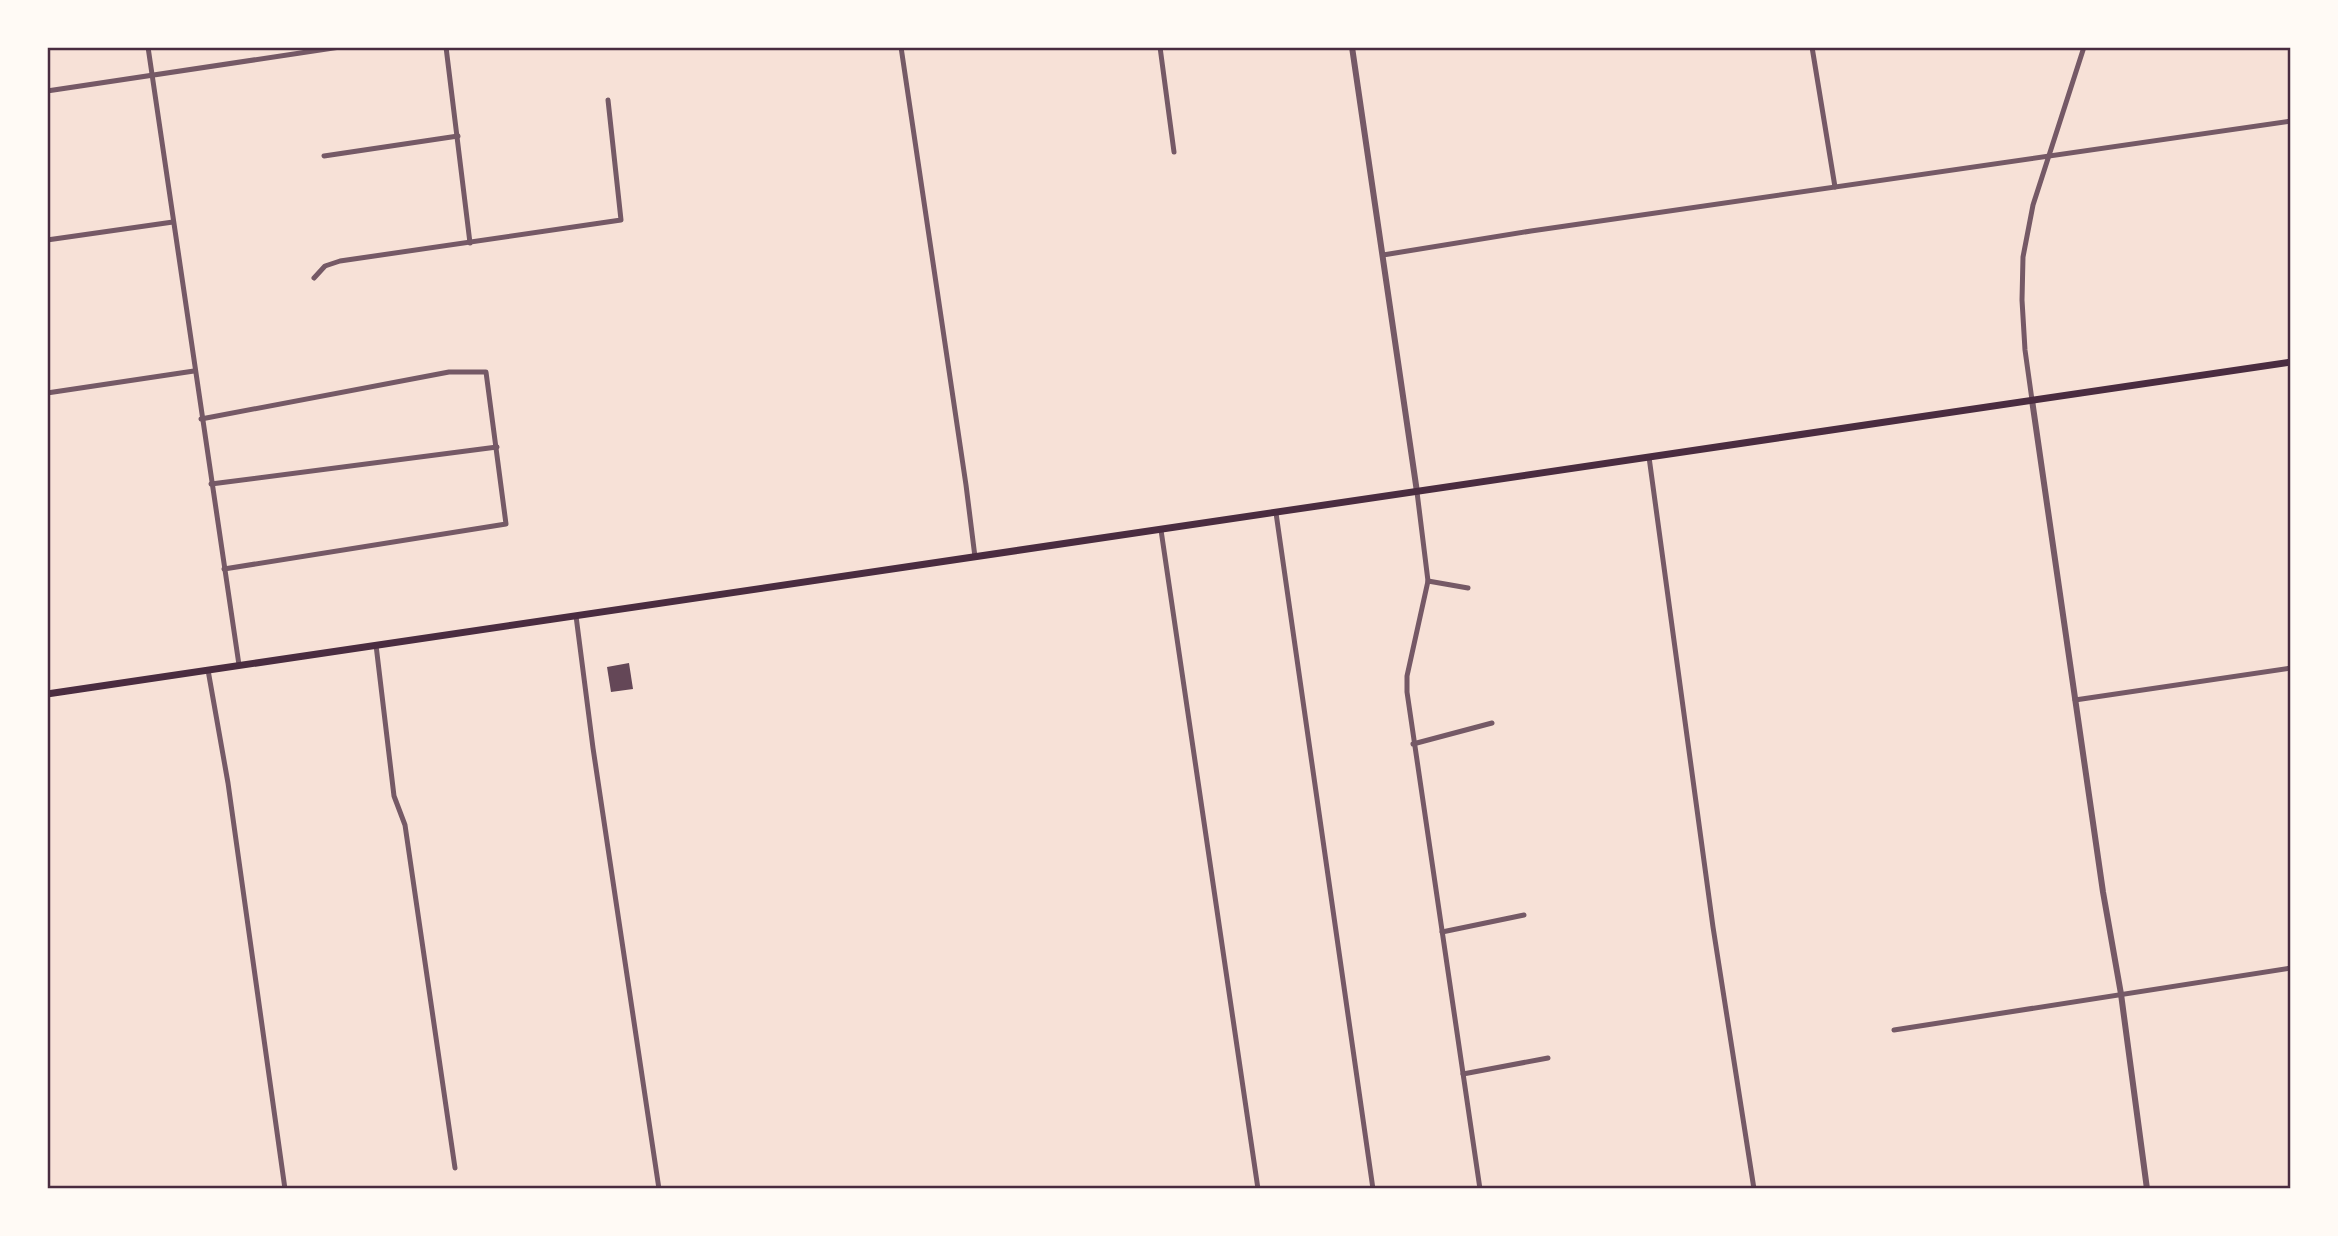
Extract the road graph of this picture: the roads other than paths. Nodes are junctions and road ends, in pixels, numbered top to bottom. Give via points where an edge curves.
1 (148, 47) edge
2 (340, 47) edge
3 (446, 47) edge
4 (901, 47) edge
5 (1160, 47) edge
6 (1352, 47) edge
7 (1812, 47) edge
8 (2084, 47) edge
9 (152, 76) junction
10 (47, 92) edge
11 (608, 100) dead end
12 (2291, 121) edge
13 (458, 136) junction
14 (1174, 152) dead end
15 (324, 156) dead end
16 (2048, 156) junction
17 (1835, 187) junction
18 (173, 222) junction
19 (47, 240) edge
20 (470, 243) junction
21 (1383, 254) junction
22 (314, 278) dead end
23 (2291, 362) edge
24 (194, 371) junction
25 (47, 393) edge
26 (2032, 400) junction
27 (201, 419) junction
28 (497, 447) junction
29 (1649, 457) junction
30 (211, 484) junction
31 (1417, 492) junction
32 (1276, 513) junction
33 (1161, 530) junction
34 (975, 557) junction
35 (225, 569) junction
36 (1428, 581) junction
37 (1468, 588) dead end
38 (576, 616) junction
39 (376, 645) junction
40 (239, 665) junction
41 (2291, 668) edge
42 (208, 670) junction
43 (47, 694) edge
44 (2076, 700) junction
45 (1492, 723) dead end
46 (1413, 744) junction
47 (1524, 915) dead end
48 (1442, 932) junction
49 (2291, 968) edge
50 (2121, 994) junction
51 (1894, 1030) dead end
52 (1548, 1058) dead end
53 (1463, 1074) junction
54 (454, 1168) dead end
55 (285, 1189) edge
56 (659, 1189) edge
57 (1258, 1189) edge
58 (1373, 1189) edge
59 (1480, 1189) edge
60 (1755, 1189) edge
61 (2147, 1189) edge

1 - 9 street
2 - 9 street
3 - 13 street
4 - 34 street
5 - 14 street
6 - 21 street
7 - 17 street
8 - 16 street
9 - 10 street
9 - 18 street
11 - 20 street via 621,220
12 - 16 street
13 - 15 street
13 - 20 street
16 - 17 street
16 - 26 street via 2023,257 2025,350
17 - 21 street
18 - 19 street
18 - 24 street
20 - 22 street via 340,261 325,266
21 - 31 street
23 - 26 main road
24 - 25 street
24 - 27 street
26 - 29 main road
26 - 44 street
27 - 28 street via 449,372 486,372
27 - 30 street
28 - 30 street
28 - 35 street via 506,524
29 - 31 main road
29 - 60 street via 1713,927
30 - 35 street
31 - 32 main road
31 - 36 street
32 - 33 main road
32 - 58 street
33 - 34 main road
33 - 57 street
34 - 38 main road
35 - 40 street
36 - 37 street
36 - 46 street via 1407,676
38 - 39 main road
38 - 56 street
39 - 40 main road
39 - 54 street via 394,796 405,825
40 - 42 main road
41 - 44 street
42 - 43 main road
42 - 55 street
44 - 50 street
45 - 46 street
46 - 48 street
47 - 48 street
48 - 53 street
49 - 50 street
50 - 51 street
50 - 61 street
52 - 53 street
53 - 59 street

